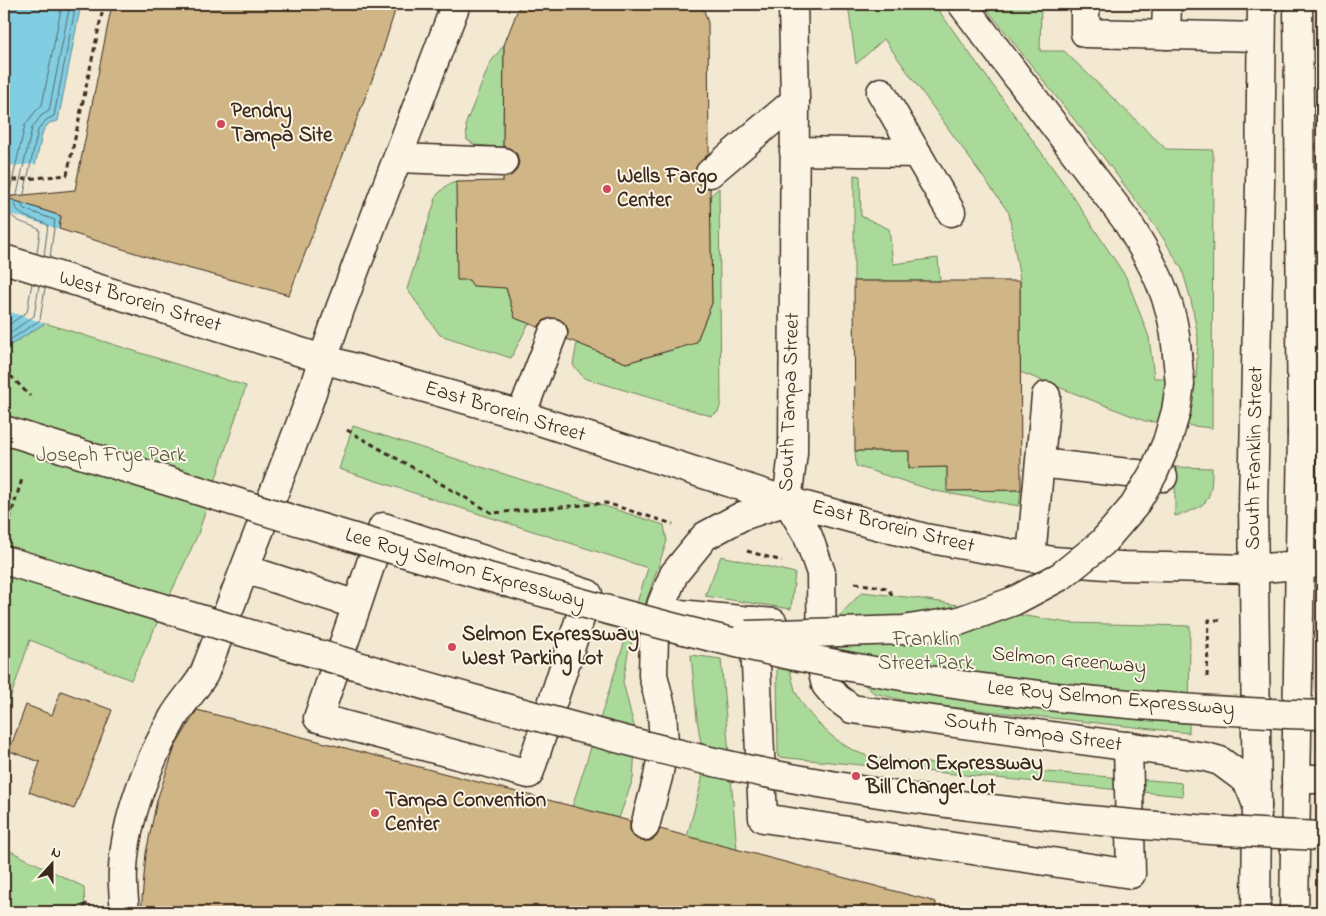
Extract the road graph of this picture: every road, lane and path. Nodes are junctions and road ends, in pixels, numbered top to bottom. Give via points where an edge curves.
1 (104, 4) edge
2 (456, 4) edge
3 (793, 4) edge
4 (962, 4) edge
5 (1085, 4) edge
6 (1167, 4) edge
7 (1262, 4) edge
8 (1298, 4) edge
9 (1166, 35) junction
10 (1261, 37) junction
11 (881, 92) dead end
12 (795, 101) junction
13 (794, 151) junction
14 (917, 153) junction
15 (398, 158) junction
16 (503, 162) dead end
17 (710, 173) dead end
18 (4, 181) edge
19 (951, 212) dead end
20 (4, 259) edge
21 (553, 333) dead end
22 (276, 344) joint
23 (323, 360) junction
24 (4, 369) edge
25 (30, 396) dead end
26 (1046, 396) dead end
27 (521, 415) junction
28 (4, 430) edge
29 (347, 430) dead end
30 (1312, 433) edge
31 (1040, 463) junction
32 (1163, 477) dead end
33 (22, 479) dead end
34 (787, 501) junction
35 (662, 520) dead end
36 (7, 528) dead end
37 (740, 549) dead end
38 (1031, 558) junction
39 (4, 560) edge
40 (785, 562) dead end
41 (1311, 564) edge
42 (245, 569) junction
43 (1253, 569) junction
44 (864, 586) dead end
45 (898, 603) dead end
46 (357, 605) junction
47 (660, 612) junction
48 (1222, 620) dead end
49 (754, 621) junction
50 (822, 628) junction
51 (703, 636) junction
52 (1207, 677) dead end
53 (1322, 715) edge
54 (1128, 746) junction
55 (1309, 779) edge
56 (1257, 805) junction
57 (645, 826) dead end
58 (1322, 836) edge
59 (93, 902) dead end
60 (66, 912) edge
61 (125, 912) edge
62 (1256, 912) edge
63 (1294, 912) edge

1 - 18 path via 67,175
2 - 15 main road
3 - 12 main road, South Tampa Street
4 - 51 main road, bridge via 1126,220 1162,284 1172,320 1180,384 1167,442 1134,506 1102,543 1061,576 1014,601 959,621 904,630
5 - 9 main road via 1085,33
6 - 9 main road
7 - 10 main road, South Franklin Street
8 - 30 main road, South Franklin Street
9 - 10 main road
10 - 43 main road, South Franklin Street
11 - 14 main road
12 - 13 main road, South Tampa Street
12 - 17 main road
13 - 14 main road
13 - 34 main road, South Tampa Street via 793,453
14 - 19 main road
15 - 16 main road
15 - 23 main road
20 - 22 main road, West Brorein Street
21 - 27 main road
22 - 23 main road, East Brorein Street
23 - 27 main road, East Brorein Street
23 - 42 main road
24 - 25 path
26 - 31 main road
27 - 34 main road, East Brorein Street
28 - 51 main road, Lee Roy Selmon Expressway, bridge via 473,573
29 - 35 path via 492,512 606,503
30 - 41 main road, South Franklin Street
31 - 32 main road
31 - 38 main road
33 - 36 path
34 - 38 main road, East Brorein Street via 924,538
34 - 47 main road via 742,516 705,536 674,574
34 - 50 main road, South Tampa Street via 808,536 821,573
37 - 40 path
38 - 43 main road, East Brorein Street via 1120,566
39 - 58 main road, bridge via 246,634 530,715 676,753 792,778 986,808 1165,826
41 - 43 main road, East Brorein Street
41 - 55 main road, South Franklin Street
42 - 46 main road
42 - 61 main road via 204,674 167,730 136,801 122,870
43 - 56 main road, South Franklin Street
44 - 45 path via 887,588
46 - 46 main road via 383,527 588,594 529,774 318,718
47 - 49 main road
47 - 57 main road via 654,635 653,675 662,711 664,744
48 - 52 path via 1208,620
49 - 50 main road
49 - 54 main road via 763,818 1131,874
50 - 54 main road, South Tampa Street via 822,668 826,685 852,709
51 - 53 main road, Lee Roy Selmon Expressway, bridge via 807,659 1000,690 1098,701
54 - 56 main road, South Tampa Street via 1220,761 1243,778
55 - 63 main road, South Franklin Street
56 - 62 main road, South Franklin Street
59 - 60 path

